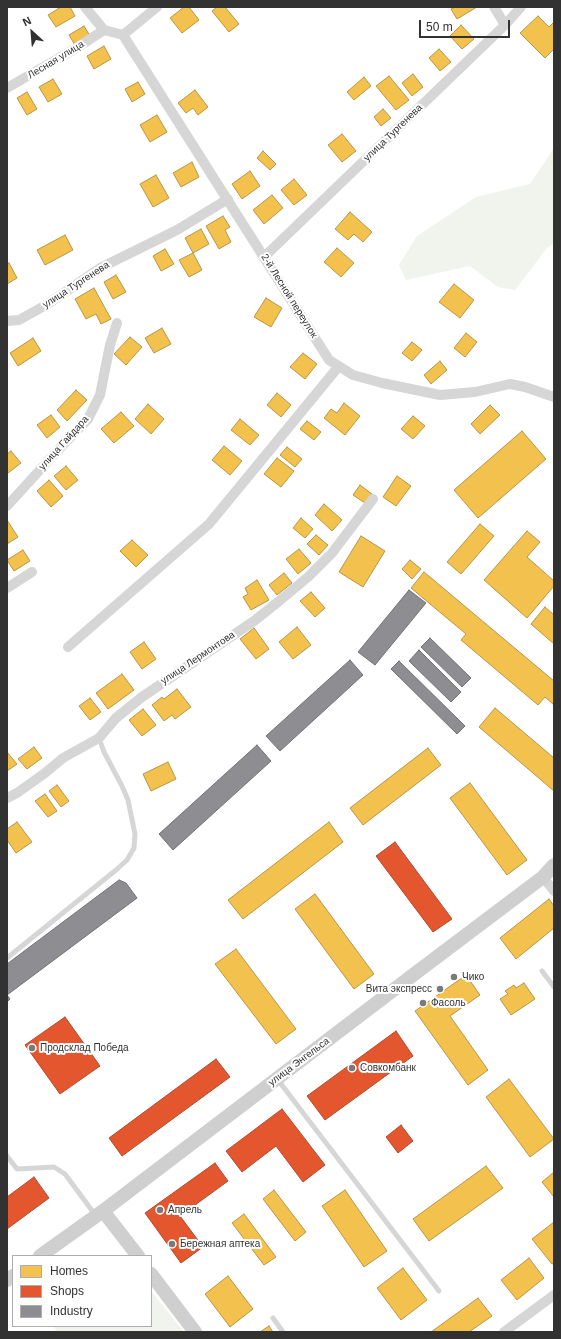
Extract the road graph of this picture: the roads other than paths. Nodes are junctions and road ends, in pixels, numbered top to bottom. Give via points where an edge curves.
1 (85, 7) edge
2 (157, 7) edge
3 (494, 7) edge
4 (521, 7) edge
5 (505, 25) junction
6 (104, 30) junction
7 (123, 35) junction
8 (7, 88) edge
9 (228, 200) junction
10 (264, 257) junction
11 (7, 321) edge
12 (117, 323) dead end
13 (339, 366) junction
14 (554, 397) edge
15 (373, 499) dead end
16 (7, 506) edge
17 (32, 572) dead end
18 (7, 588) edge
19 (68, 648) dead end
20 (99, 738) junction
21 (7, 798) edge
22 (554, 865) edge
23 (543, 877) junction
24 (554, 891) edge
25 (7, 958) edge
26 (542, 971) dead end
27 (554, 987) edge
28 (277, 1079) junction
29 (7, 1156) edge
30 (100, 1213) junction
31 (41, 1255) edge
32 (137, 1255) edge
33 (152, 1275) edge
34 (439, 1291) dead end
35 (554, 1295) edge
36 (273, 1318) dead end
37 (508, 1331) edge
38 (195, 1332) edge
39 (283, 1332) edge

1 - 6 street
2 - 7 street
3 - 5 street
4 - 5 street, улица Тургенева
5 - 10 street, улица Тургенева
6 - 7 street
6 - 8 street, Лесная улица
7 - 9 street, 2-й Лесной переулок
9 - 10 street, 2-й Лесной переулок
9 - 11 street, улица Тургенева via 177,230 102,267 19,320
10 - 13 street, 2-й Лесной переулок via 329,360
12 - 16 street, улица Гайдара via 100,395 88,419
13 - 14 street, 2-й Лесной переулок via 353,375 440,395 475,392 510,384
13 - 19 street via 209,524
15 - 20 street, улица Лермонтова via 332,553 308,577 254,621 142,697 116,718
17 - 18 street
20 - 21 street, улица Лермонтова via 63,758
20 - 25 lane via 128,800 135,834 134,848 127,860 116,870
22 - 23 main road, улица Энгельса
23 - 24 street
23 - 28 main road, улица Энгельса
26 - 27 lane
28 - 30 main road, улица Энгельса
28 - 34 lane
29 - 30 lane via 17,1169 54,1167 65,1174
30 - 31 main road, улица Энгельса
30 - 32 main road
33 - 38 main road
35 - 37 street
36 - 39 lane

